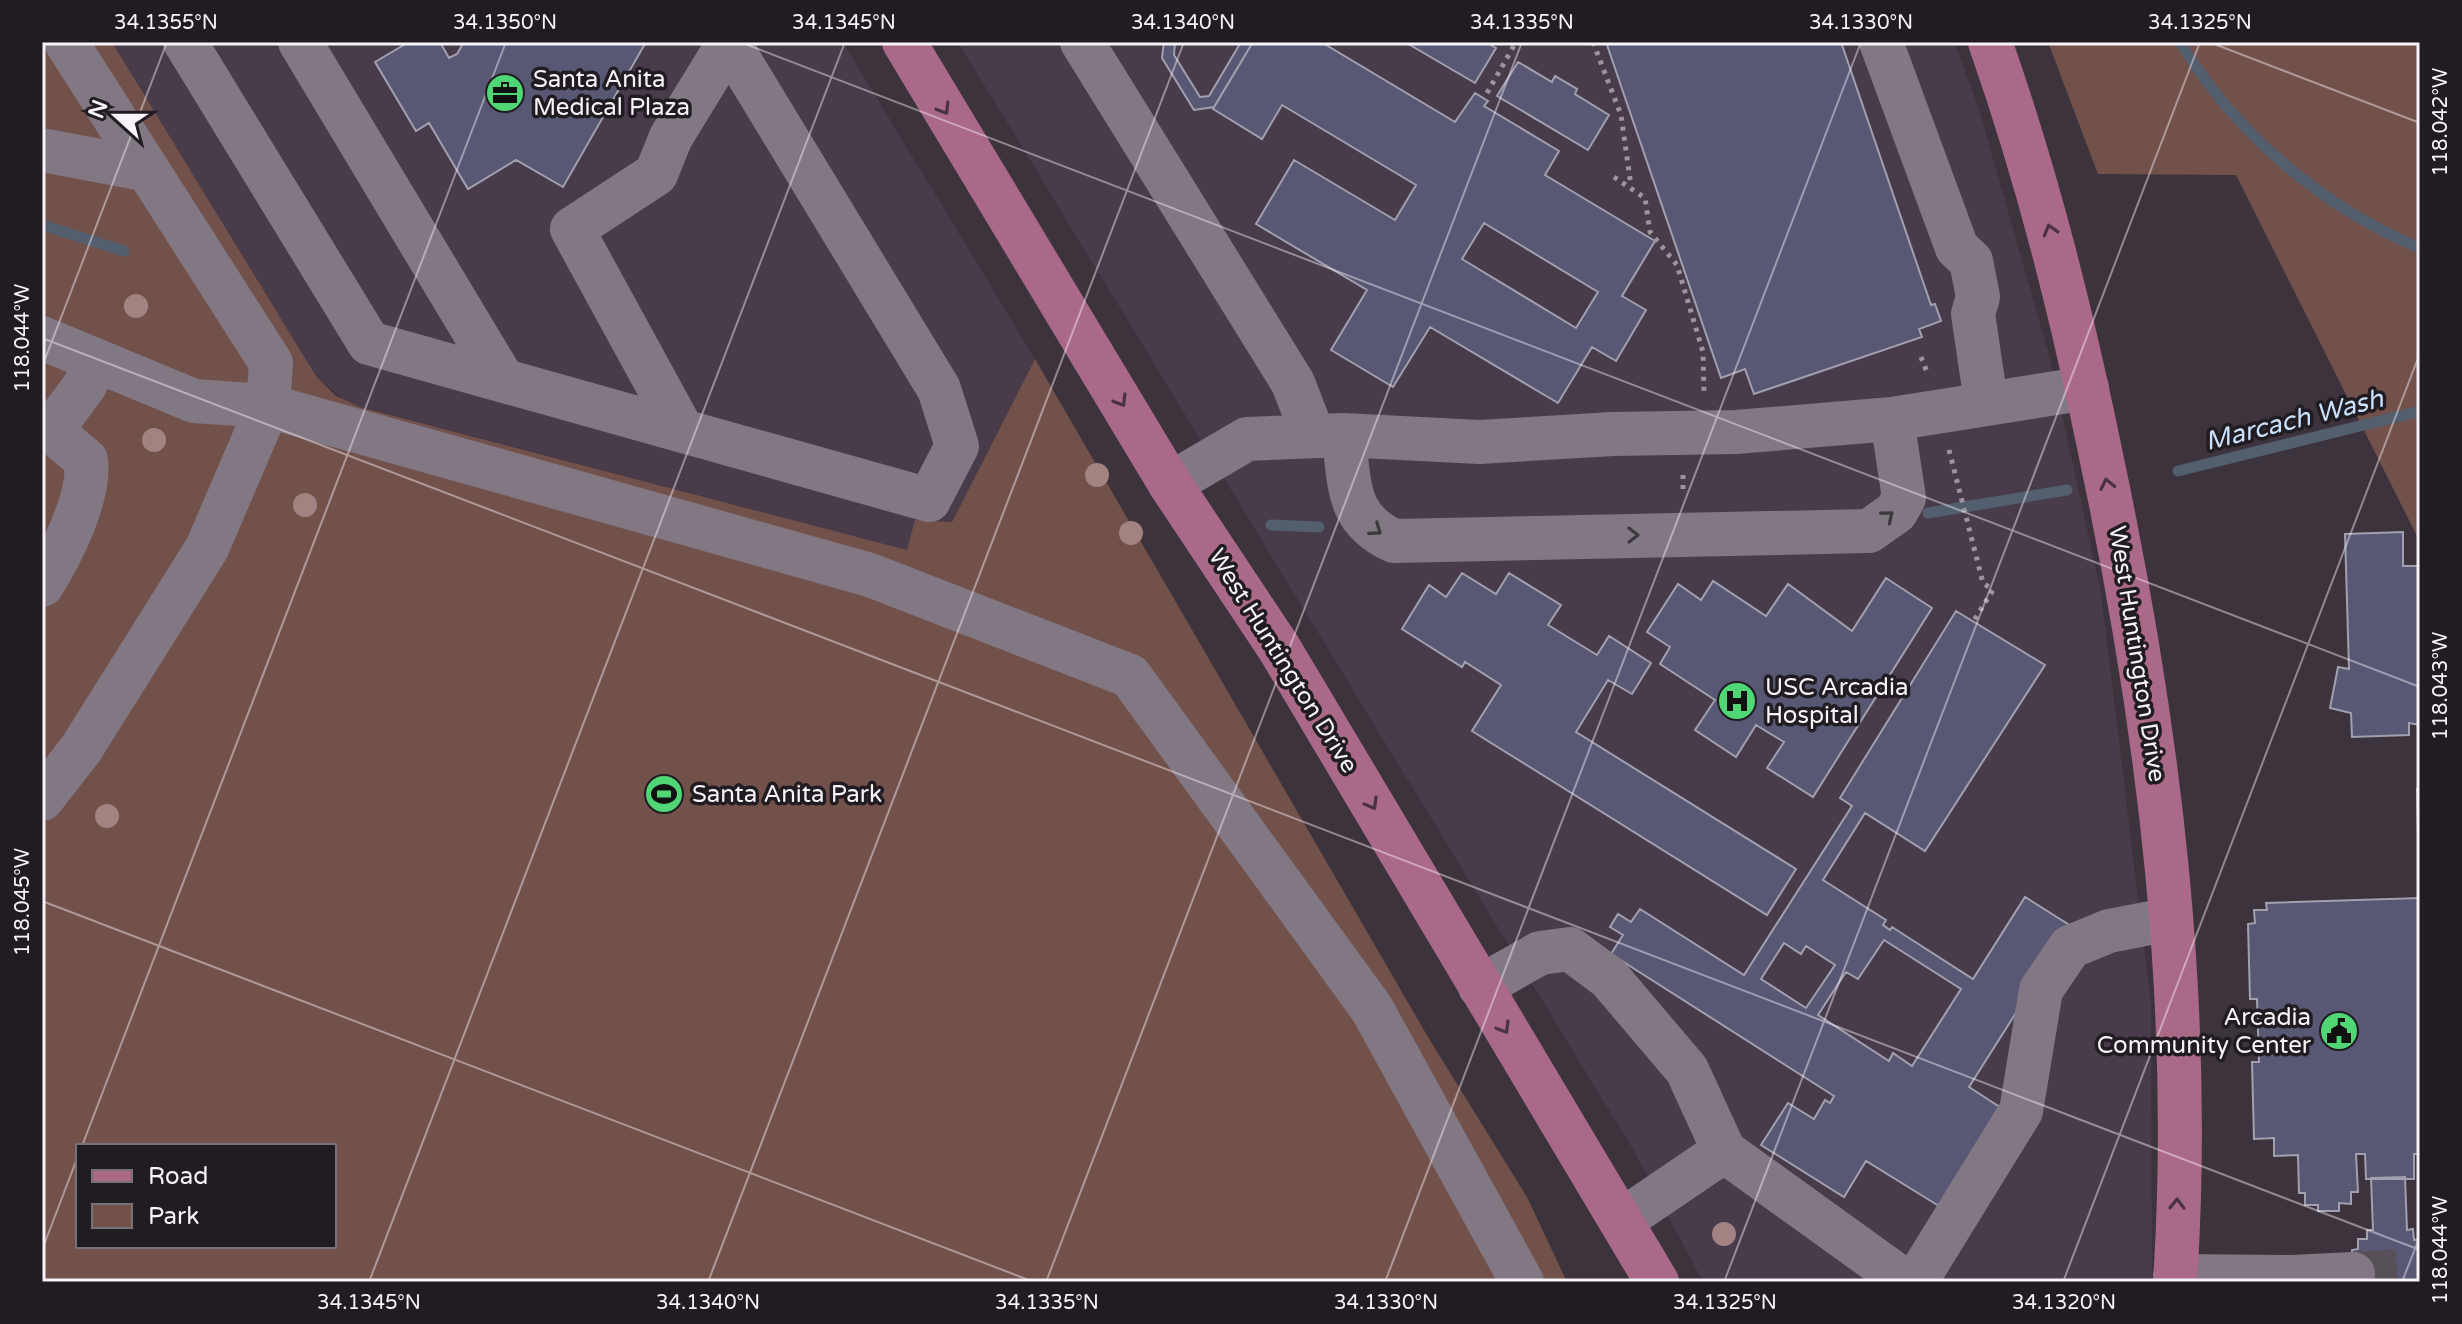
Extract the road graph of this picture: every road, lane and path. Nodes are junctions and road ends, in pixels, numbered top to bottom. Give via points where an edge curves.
1 (66, 42) edge
2 (185, 42) edge
3 (300, 42) edge
4 (729, 42) edge
5 (904, 42) edge
6 (1082, 42) edge
7 (1516, 42) edge
8 (1593, 42) edge
9 (1881, 42) edge
10 (1990, 42) edge
11 (1487, 93) dead end
12 (42, 150) edge
13 (148, 170) junction
14 (1614, 177) dead end
15 (1632, 187) junction
16 (42, 338) edge
17 (95, 360) junction
18 (503, 380) junction
19 (1703, 385) dead end
20 (2087, 388) junction
21 (1986, 402) junction
22 (268, 406) junction
23 (1892, 419) junction
24 (682, 430) junction
25 (1328, 435) junction
26 (1952, 461) dead end
27 (1170, 484) junction
28 (42, 585) edge
29 (1973, 622) dead end
30 (42, 799) edge
31 (2171, 919) junction
32 (1480, 987) junction
33 (1724, 1151) junction
34 (1621, 1221) junction
35 (2353, 1274) dead end
36 (2175, 1279) edge
37 (2292, 1280) edge
38 (1522, 1282) edge
39 (1657, 1282) edge
40 (1906, 1282) edge
41 (1912, 1282) edge

1 - 13 lane
2 - 18 lane via 369,343
3 - 18 lane
4 - 24 lane via 671,137 656,174 572,229
4 - 24 lane via 939,389 957,446 929,500
5 -> 27 main road, West Huntington Drive
6 - 25 lane
7 - 11 path
8 - 15 path via 1621,115
9 - 21 lane via 1957,248 1948,267 1957,298 1973,314
20 -> 10 main road, West Huntington Drive via 2052,237
12 - 13 lane
13 - 22 lane via 271,363
14 - 15 path
15 - 19 path via 1645,198 1650,232 1677,265 1703,352
16 - 17 lane
17 - 22 lane via 194,401
17 - 28 lane via 85,385 57,423 60,438 86,460 89,477 57,561
18 - 24 lane
20 - 21 lane
31 -> 20 main road, West Huntington Drive via 2135,617
21 - 23 lane
22 - 30 lane via 207,548 81,749
22 - 38 lane via 870,575 1130,676 1372,1009
23 - 25 lane via 1736,432 1479,442
25 -> 23 lane via 1357,513 1394,541 1869,531 1896,512 1904,498
25 - 27 lane via 1247,439
26 - 29 path via 1983,583 1993,590
27 -> 32 main road, West Huntington Drive via 1279,648
36 -> 31 main road, West Huntington Drive via 2178,1112
31 - 41 lane via 2109,931 2070,947 2041,990 2021,1111
32 - 33 lane via 1540,953 1570,949 1609,978 1687,1070
32 -> 34 main road, West Huntington Drive
33 - 34 lane
33 - 40 lane
34 - 39 main road, West Huntington Drive
35 - 37 lane
36 - 37 lane

